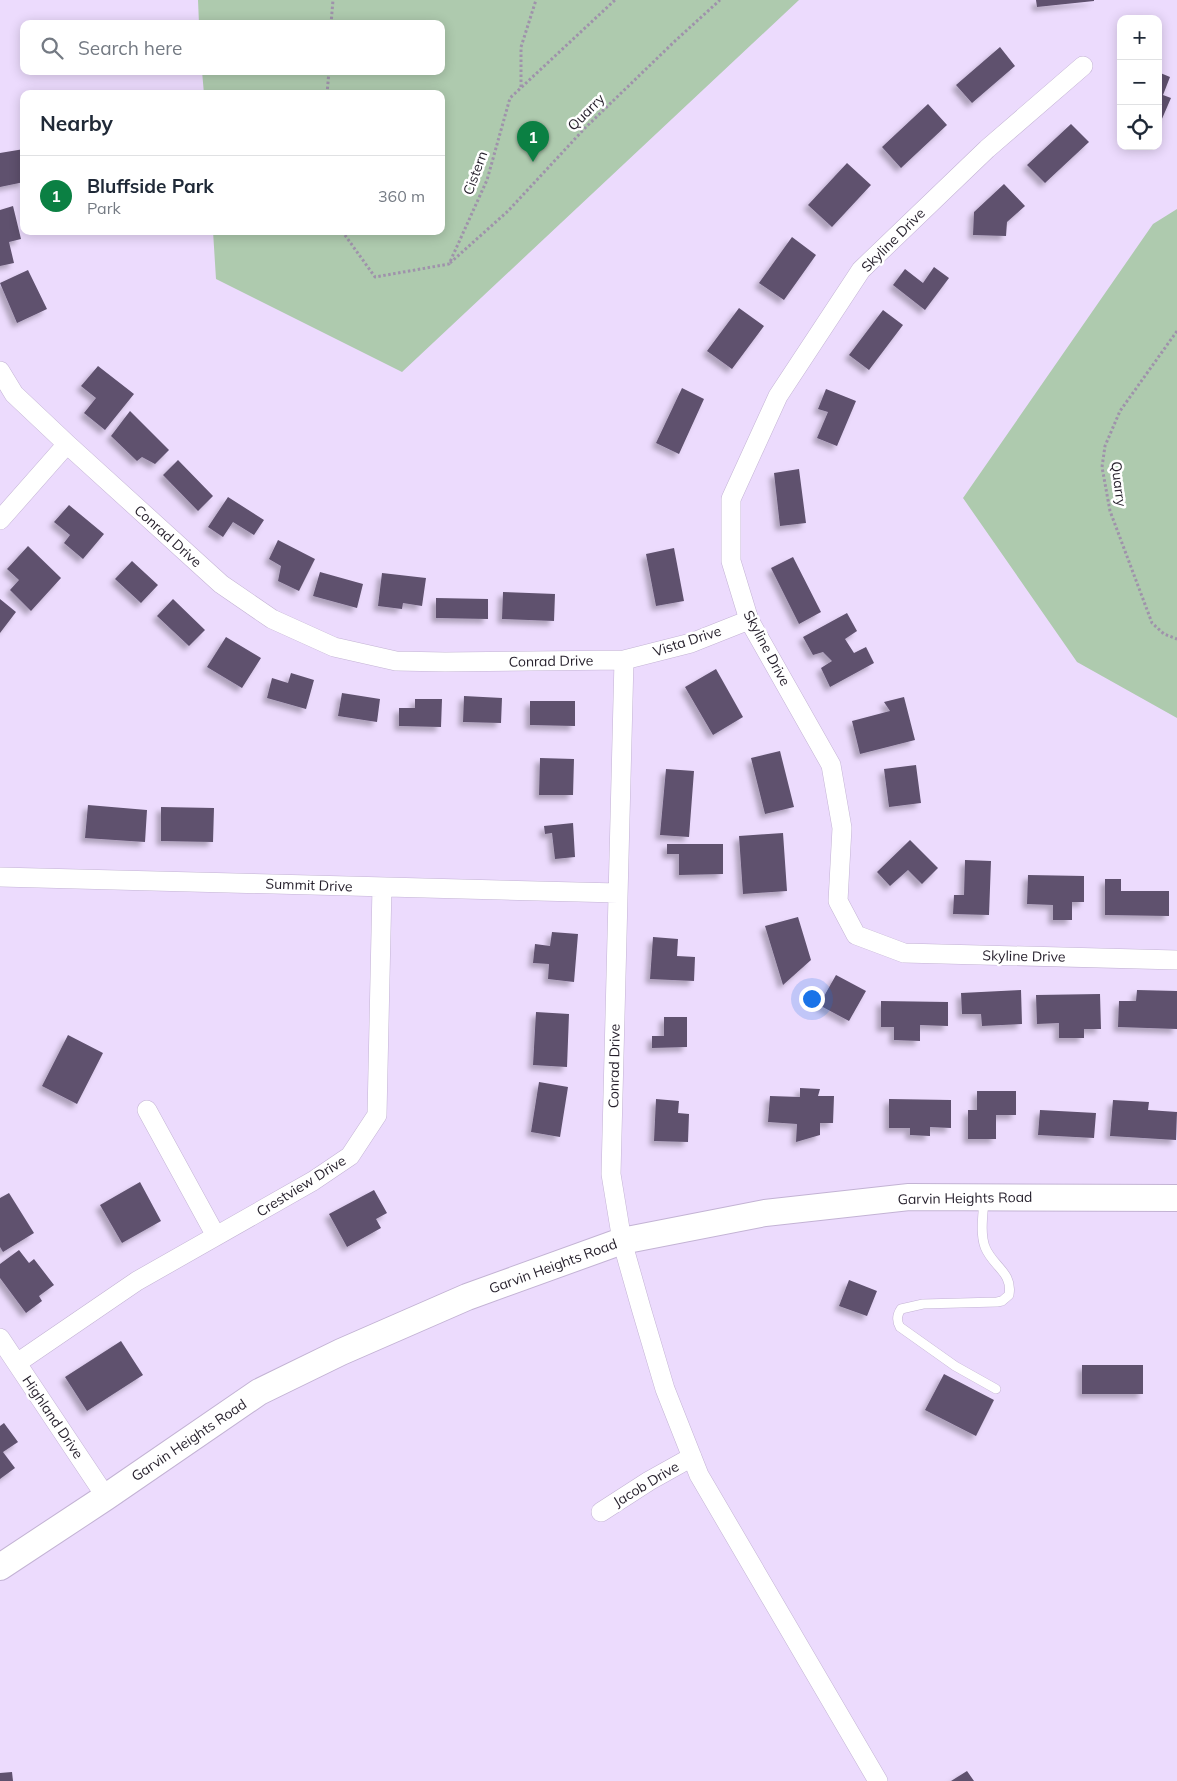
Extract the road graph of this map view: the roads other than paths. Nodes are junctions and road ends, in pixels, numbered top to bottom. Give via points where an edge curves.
1 (1083, 66) dead end
2 (0, 371) edge
3 (67, 444) junction
4 (0, 520) edge
5 (749, 620) junction
6 (624, 660) junction
7 (0, 877) edge
8 (382, 887) junction
9 (618, 894) junction
10 (1177, 960) edge
11 (147, 1110) dead end
12 (984, 1197) junction
13 (1177, 1198) edge
14 (216, 1236) junction
15 (622, 1241) junction
16 (0, 1338) edge
17 (17, 1363) junction
18 (996, 1389) dead end
19 (692, 1457) junction
20 (106, 1497) junction
21 (601, 1512) dead end
22 (0, 1567) edge
23 (878, 1781) edge

1 - 5 street, Skyline Drive via 987,149 861,270 778,396 731,499 731,561
2 - 3 street, Conrad Drive via 14,394
3 - 4 street
3 - 6 street, Conrad Drive via 221,584 272,619 334,646 396,661
5 - 6 street, Vista Drive via 691,643
5 - 10 street, Skyline Drive via 831,765 842,828 838,901 856,935 904,953
6 - 9 street, Conrad Drive
7 - 8 street, Summit Drive
8 - 9 street, Summit Drive
8 - 14 street, Crestview Drive via 377,1115 350,1156
9 - 15 street, Conrad Drive via 611,1174
11 - 14 street
12 - 13 main road, Garvin Heights Road
12 - 15 main road, Garvin Heights Road via 909,1197 765,1213
12 - 18 lane via 984,1241 990,1256 1008,1278 1009,1295 997,1302 923,1304 901,1309 897,1322 955,1366
14 - 17 street, Crestview Drive via 137,1281
15 - 19 street, Conrad Drive via 665,1389
15 - 20 main road, Garvin Heights Road via 467,1297 258,1392
16 - 17 street, Highland Drive
17 - 20 street, Highland Drive
19 - 21 street, Jacob Drive
19 - 23 street, Conrad Drive via 699,1475
20 - 22 main road, Garvin Heights Road

